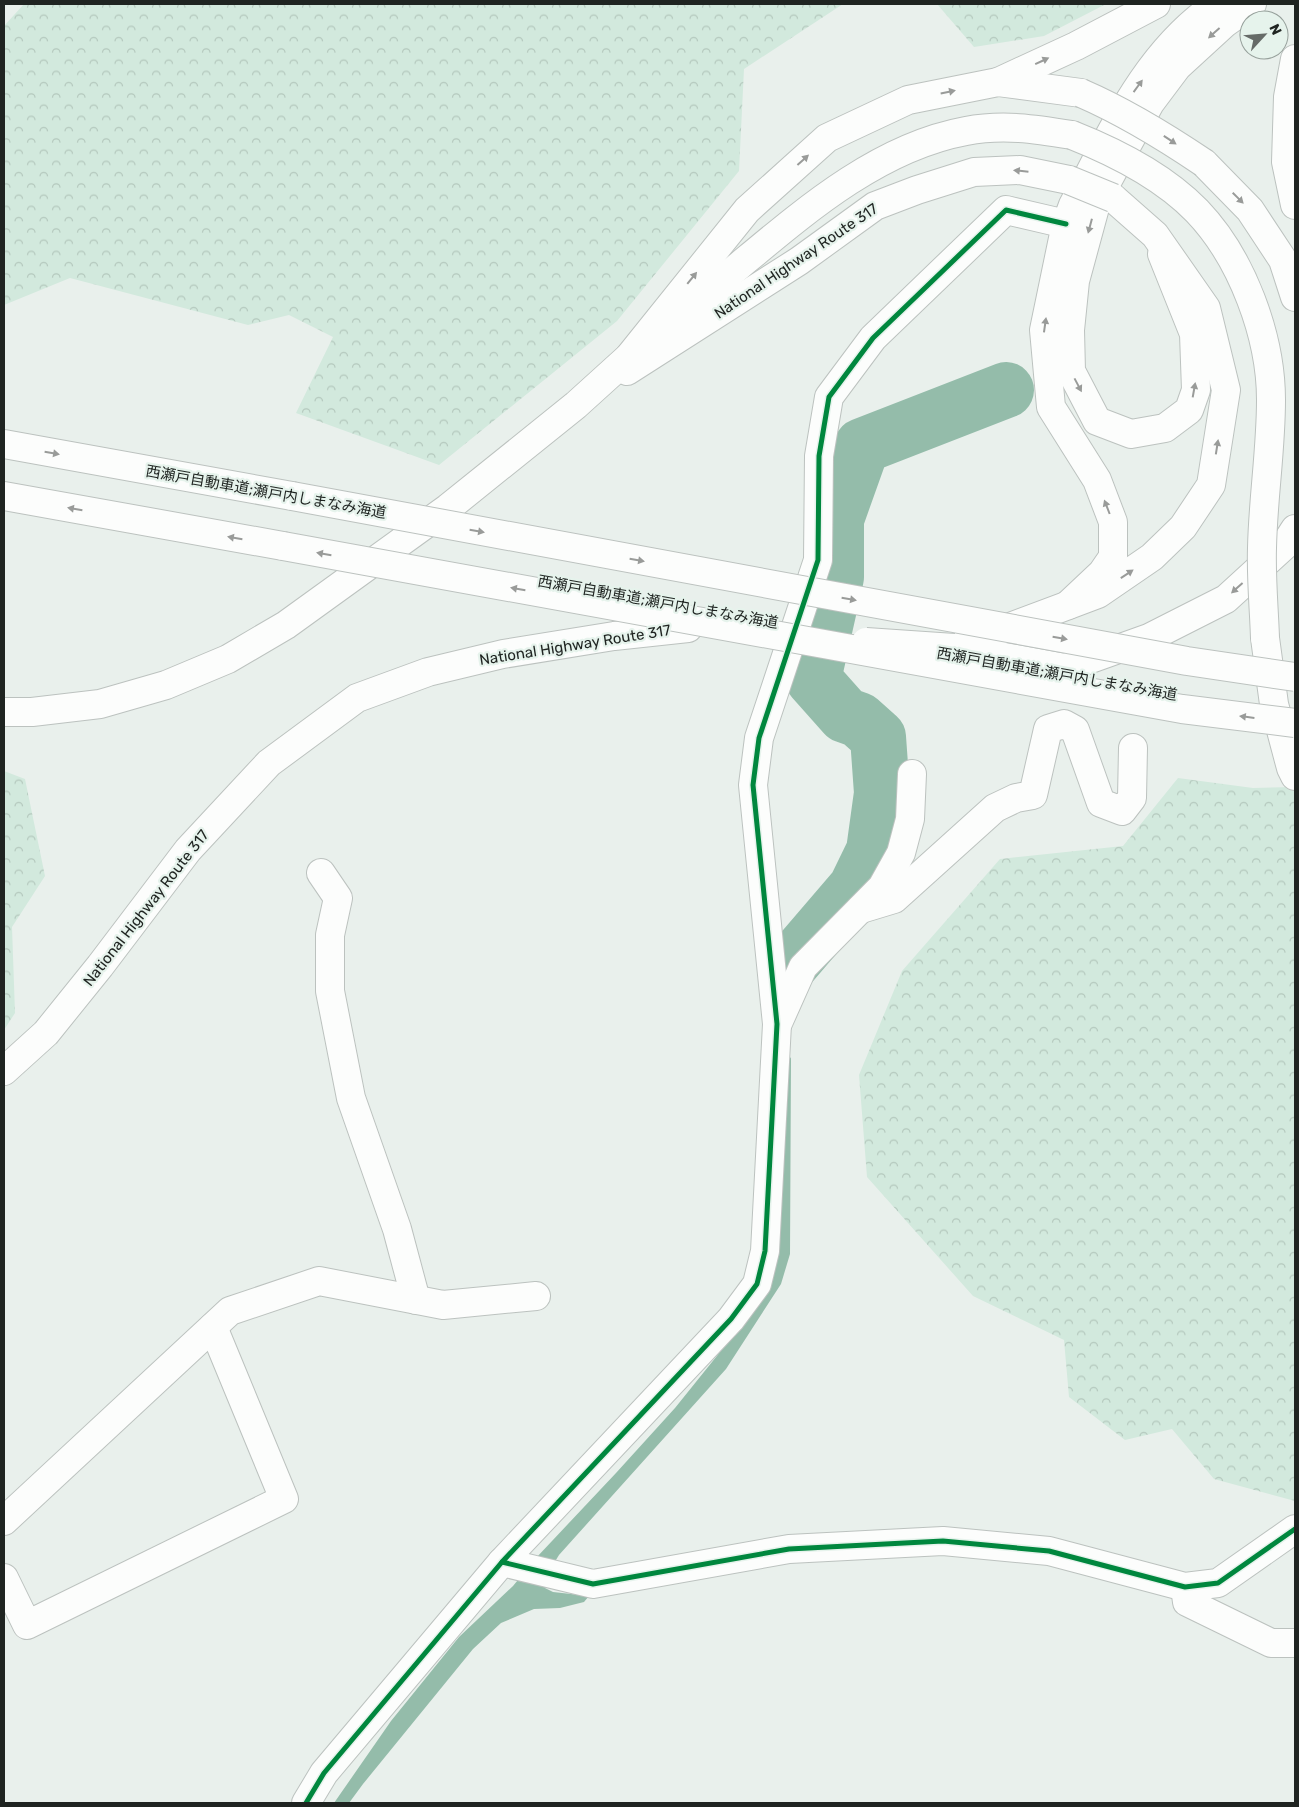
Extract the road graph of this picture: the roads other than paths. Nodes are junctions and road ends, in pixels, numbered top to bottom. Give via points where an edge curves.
1 (1156, 4) edge
2 (1217, 4) edge
3 (1252, 4) edge
4 (1295, 59) edge
5 (998, 82) junction
6 (1295, 205) edge
7 (1066, 224) junction
8 (1155, 235) junction
9 (1295, 297) edge
10 (629, 357) junction
11 (576, 405) junction
12 (4, 444) edge
13 (4, 496) edge
14 (1295, 529) edge
15 (1067, 606) junction
16 (954, 648) junction
17 (1295, 677) edge
18 (4, 712) edge
19 (1295, 723) edge
20 (1133, 748) dead end
21 (912, 774) dead end
22 (1295, 776) edge
23 (321, 874) dead end
24 (861, 909) junction
25 (777, 1024) junction
26 (4, 1071) edge
27 (536, 1296) dead end
28 (416, 1300) junction
29 (213, 1327) junction
30 (4, 1521) edge
31 (1295, 1529) edge
32 (512, 1564) junction
33 (4, 1578) edge
34 (1185, 1586) junction
35 (1295, 1643) edge
36 (306, 1803) edge

5 -> 1 main road
7 -> 2 main road via 1133,93 1160,56 1201,15
3 -> 8 main road via 1225,23 1177,67 1150,103 1097,200 1075,281 1070,330 1071,371 1097,421 1131,434 1165,428 1189,410 1196,390 1194,334
4 - 6 main road via 1288,97 1286,162
5 -> 9 main road, National Highway Route 317, bridge via 1081,93 1118,109 1204,163 1250,210 1283,260
10 -> 5 main road, National Highway Route 317 via 747,210 827,138 908,100
15 -> 7 main road via 1102,573 1113,557 1113,522 1097,480 1051,407 1044,330
7 - 25 main road via 1006,210 873,338 829,397 819,456 818,560 759,738 753,785
8 -> 11 main road, National Highway Route 317, bridge via 1113,198 1069,180 1020,170 974,172 875,206 799,261
15 -> 8 main road, National Highway Route 317 via 1098,594 1152,558 1184,527 1211,485 1226,390 1206,308
10 - 11 main road, National Highway Route 317
10 - 22 main road, bridge via 794,220 869,169 914,146 966,131 1020,126 1072,135 1113,151 1154,177 1196,211 1229,255 1253,304 1266,345 1271,399 1262,548 1265,638 1274,704
11 - 18 main road, National Highway Route 317 via 448,508 286,625 228,659 166,685 100,704
12 -> 17 main road, 西瀬戸自動車道;瀬戸内しまなみ海道, bridge via 1187,661
19 -> 13 main road, 西瀬戸自動車道;瀬戸内しまなみ海道, bridge via 1182,709
14 -> 16 main road, National Highway Route 317 via 1284,546 1226,599 1149,638 1065,668
15 - 16 main road, National Highway Route 317
16 - 26 main road, National Highway Route 317, bridge via 688,628 503,654 428,672 357,698 269,763 188,850 46,1032
20 - 24 main road via 1132,798 1122,811 1101,803 1075,730 1064,724 1048,728 1034,795 1016,798 995,808 894,899
21 - 24 main road via 910,819 901,853 882,886
23 - 28 main road via 338,898 330,934 330,991 351,1098 397,1228
24 - 25 main road via 803,968
25 - 32 main road via 765,1251 757,1284 731,1320
27 - 28 main road via 443,1305
28 - 29 main road via 319,1281 230,1311
29 - 30 main road
29 - 33 main road via 284,1499 27,1625
31 - 34 main road via 1218,1583
32 - 34 main road via 593,1584 789,1549 943,1541 1049,1551
32 - 36 main road via 324,1773
34 - 35 main road via 1187,1602 1271,1643

